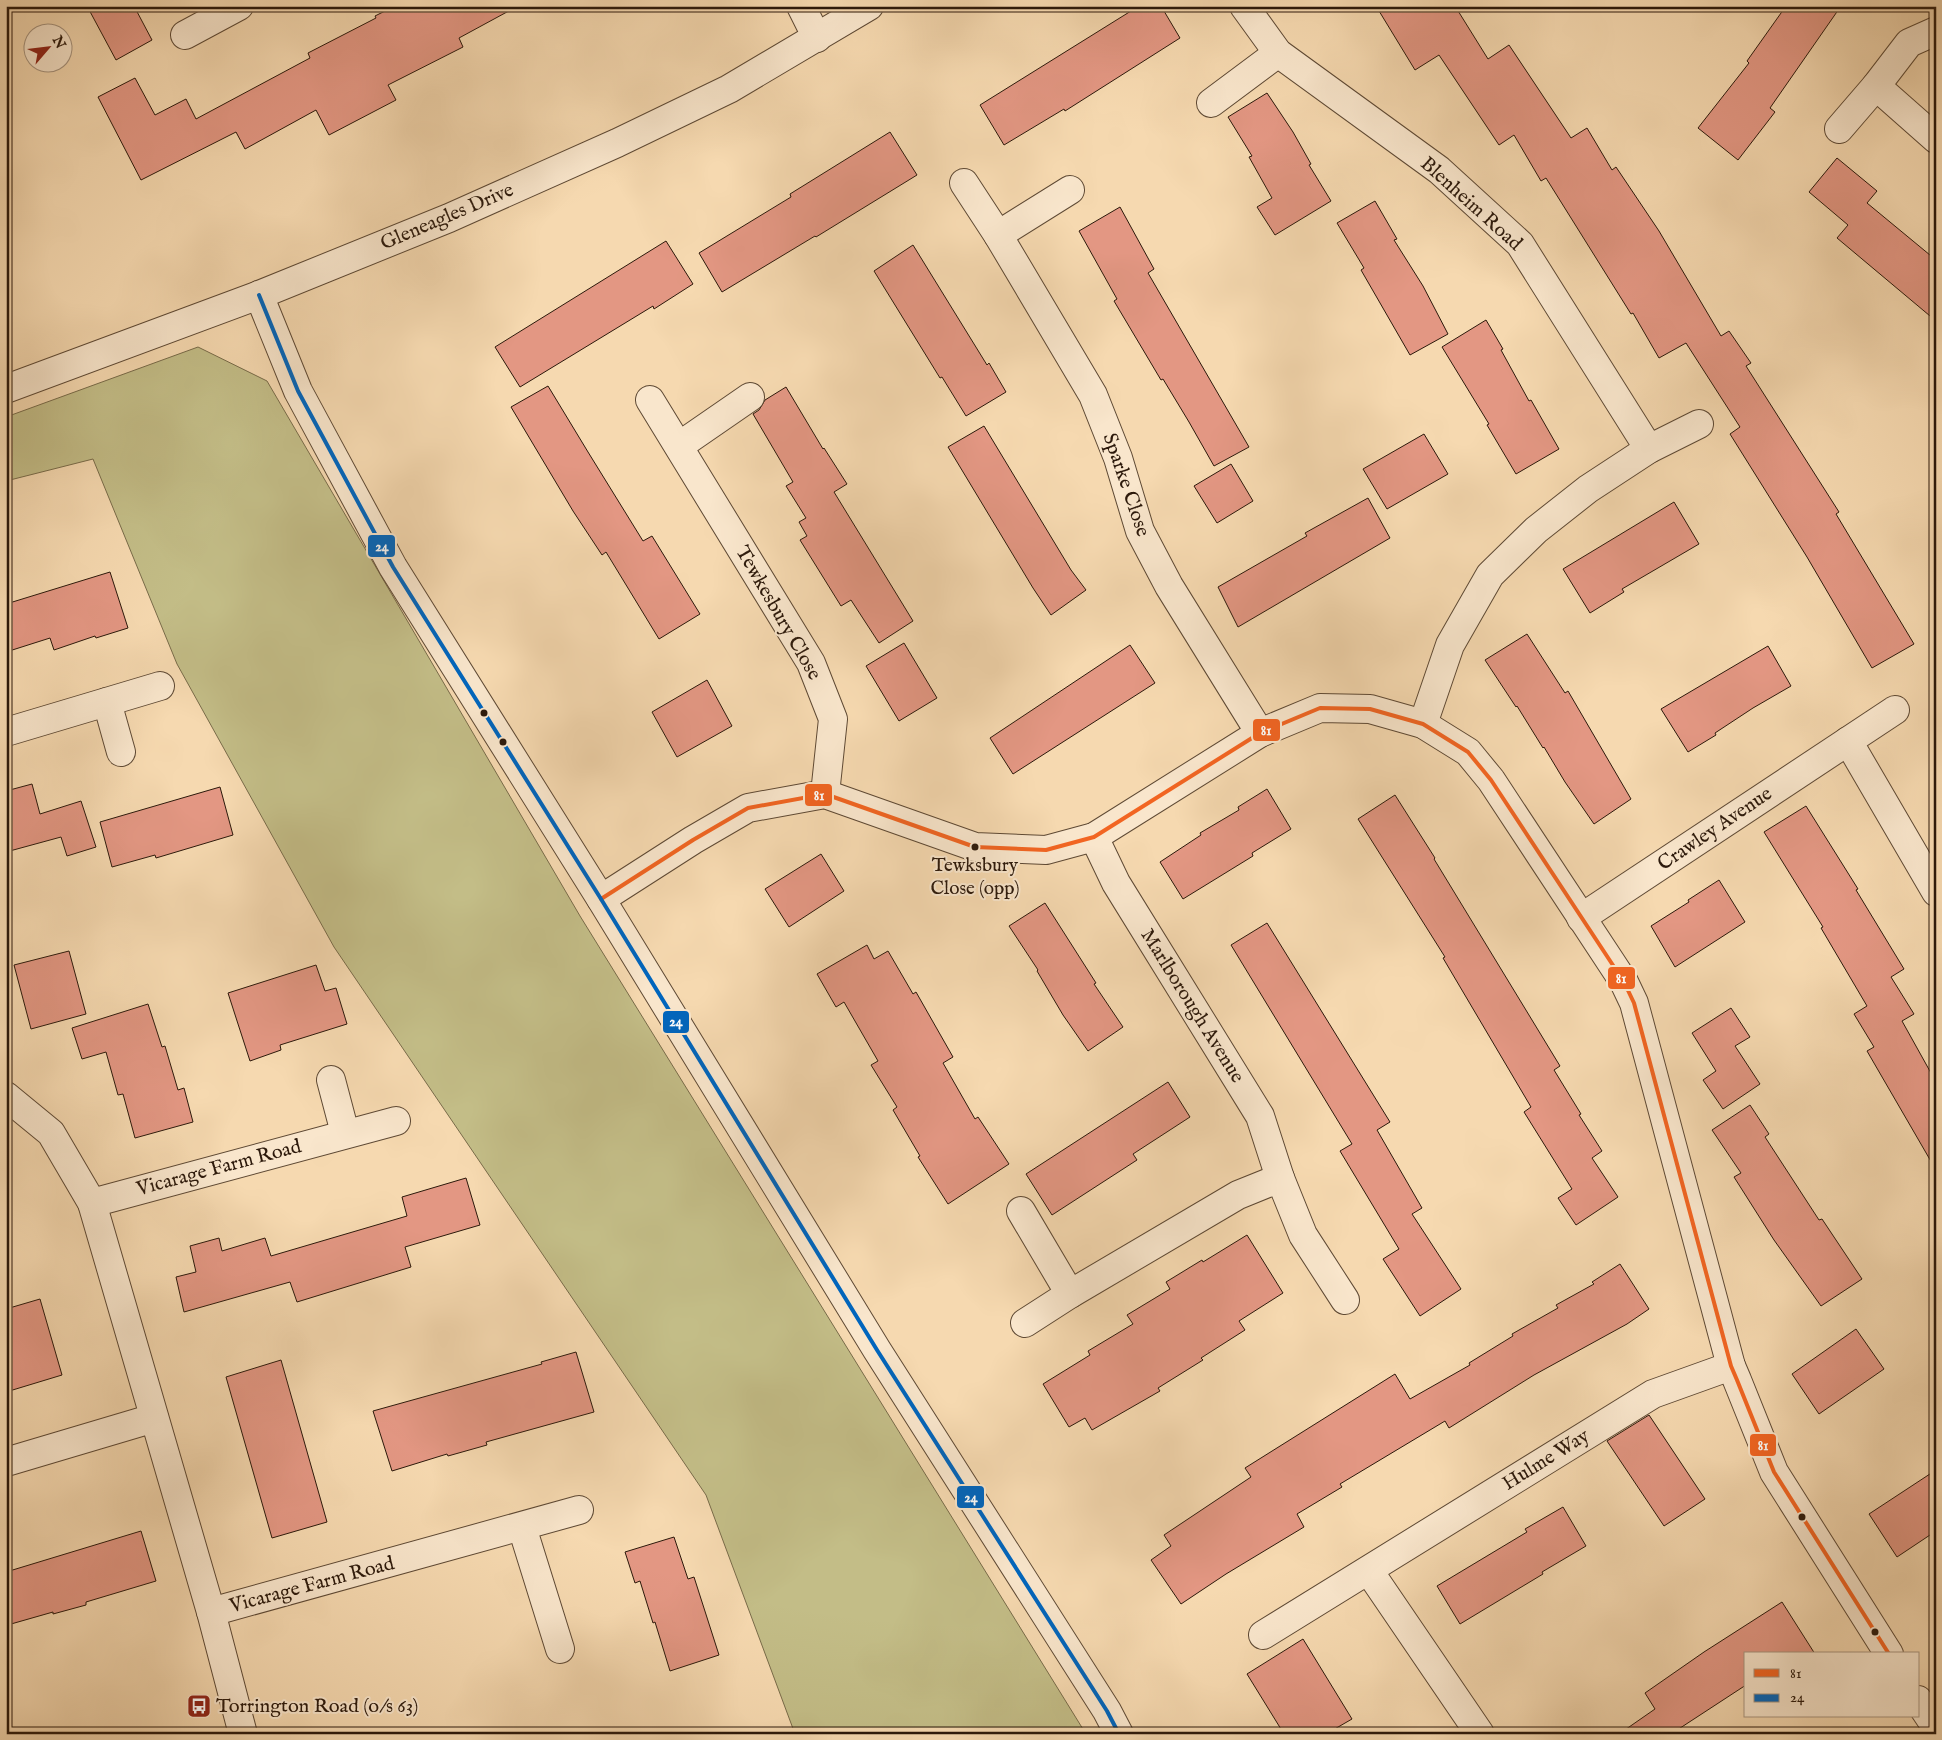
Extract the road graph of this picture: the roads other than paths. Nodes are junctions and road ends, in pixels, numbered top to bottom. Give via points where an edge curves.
1 (239, 6) edge
2 (801, 6) edge
3 (869, 6) edge
4 (1244, 6) edge
5 (1936, 31) edge
6 (185, 35) dead end
7 (817, 38) junction
8 (1278, 53) junction
9 (1876, 86) junction
10 (1210, 103) dead end
11 (1839, 129) dead end
12 (1936, 138) edge
13 (964, 183) dead end
14 (1070, 190) dead end
15 (998, 235) junction
16 (259, 295) junction
17 (6, 389) edge
18 (750, 397) dead end
19 (650, 400) dead end
20 (1700, 424) dead end
21 (679, 446) junction
22 (1649, 449) junction
23 (160, 686) dead end
24 (107, 702) junction
25 (1895, 710) dead end
26 (1423, 724) junction
27 (6, 732) edge
28 (1260, 733) junction
29 (1848, 741) junction
30 (121, 752) dead end
31 (825, 794) junction
32 (1094, 837) junction
33 (1936, 892) edge
34 (601, 899) junction
35 (1581, 918) junction
36 (331, 1080) dead end
37 (6, 1096) edge
38 (396, 1121) dead end
39 (345, 1133) junction
40 (1280, 1178) junction
41 (92, 1203) junction
42 (1021, 1211) dead end
43 (1070, 1294) junction
44 (1345, 1300) dead end
45 (1024, 1323) dead end
46 (1731, 1366) junction
47 (154, 1418) junction
48 (6, 1462) edge
49 (579, 1510) dead end
50 (522, 1527) junction
51 (1369, 1571) junction
52 (211, 1612) junction
53 (1263, 1635) dead end
54 (560, 1649) dead end
55 (1888, 1652) edge
56 (1920, 1703) edge
57 (1936, 1727) edge
58 (242, 1734) edge
59 (1119, 1734) edge
60 (1480, 1734) edge

1 - 6 street
2 - 7 street
3 - 7 street, Gleneagles Drive
4 - 8 street, Blenheim Road
5 - 9 street via 1908,44
7 - 16 street, Gleneagles Drive via 729,89 617,143 449,218
8 - 10 street
8 - 22 street, Blenheim Road via 1439,170 1520,244
9 - 11 street
9 - 12 street
13 - 15 street, Sparke Close
14 - 15 street
15 - 28 street, Sparke Close via 1094,394 1144,539 1169,586
16 - 17 street, Gleneagles Drive
16 - 34 street via 298,391 393,566
18 - 21 street
19 - 21 street, Tewkesbury Close
20 - 22 street
21 - 31 street, Tewkesbury Close via 811,663 833,719
22 - 26 street via 1588,489 1536,530 1490,575 1450,645
23 - 24 street
24 - 27 street
24 - 30 street
25 - 29 street, Crawley Avenue
26 - 28 street via 1370,709 1320,708
26 - 35 street via 1468,752 1491,780
28 - 32 street
29 - 33 street
29 - 35 street, Crawley Avenue
31 - 32 street via 975,847 1046,850
31 - 34 street via 748,808
32 - 40 street, Marlborough Avenue via 1116,883 1260,1116
34 - 59 street via 877,1350 1108,1711
35 - 46 street via 1624,982 1634,1003
36 - 39 street
37 - 41 street, Vicarage Farm Road via 51,1133
38 - 39 street, Vicarage Farm Road
39 - 41 street, Vicarage Farm Road
40 - 43 street via 1238,1194
40 - 44 street, Marlborough Avenue via 1303,1234
41 - 47 street, Vicarage Farm Road
42 - 43 street
43 - 45 street
46 - 51 street, Hulme Way via 1653,1394
46 - 55 street via 1774,1472
47 - 48 street
47 - 52 street, Vicarage Farm Road
49 - 50 street, Vicarage Farm Road
50 - 52 street, Vicarage Farm Road
50 - 54 street
51 - 53 street, Hulme Way
51 - 60 street
52 - 58 street
56 - 57 street

